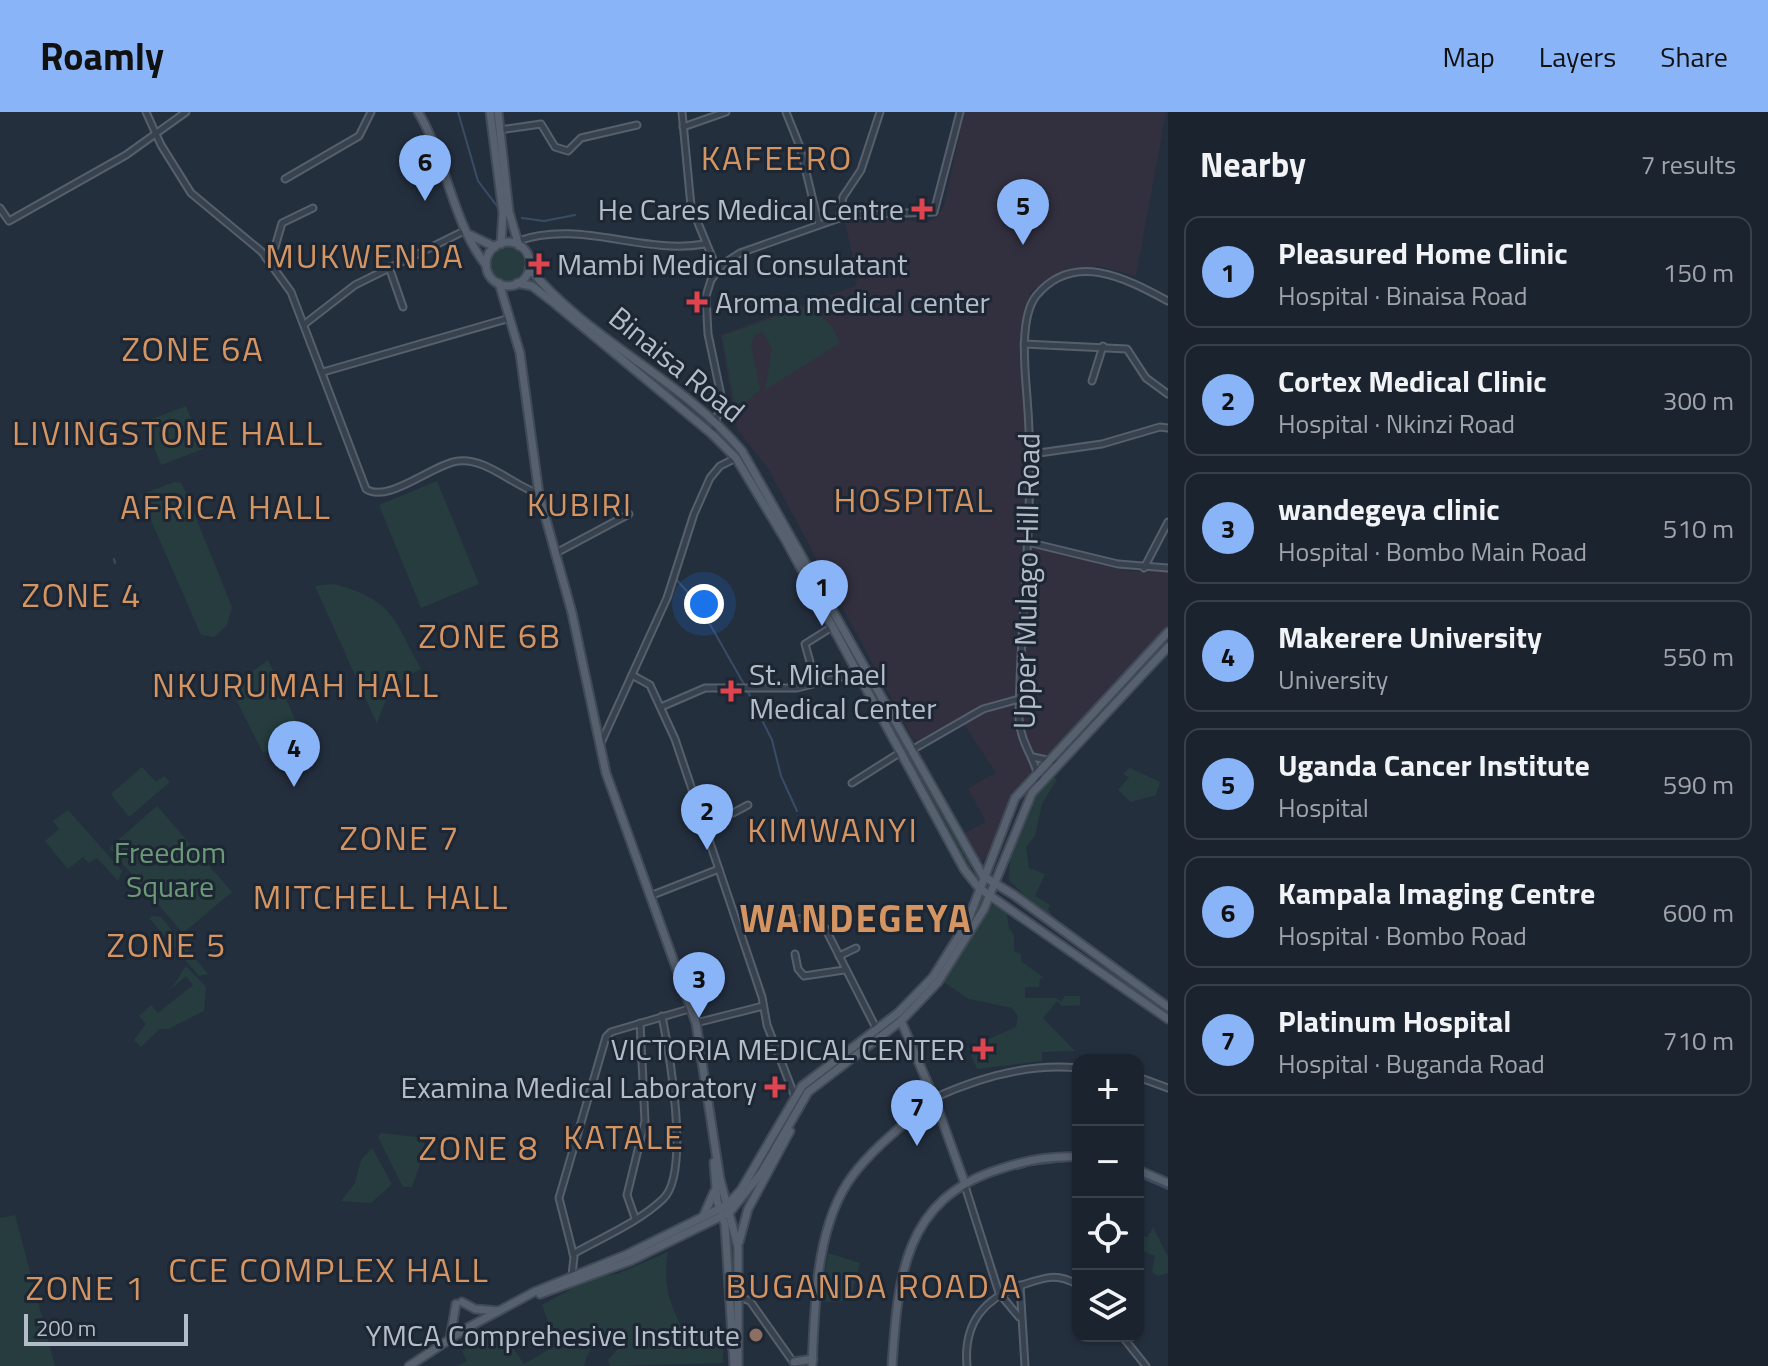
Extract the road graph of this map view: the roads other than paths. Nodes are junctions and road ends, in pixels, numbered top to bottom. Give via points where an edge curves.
1 (146, 112) edge
2 (186, 112) edge
3 (371, 112) edge
4 (418, 112) edge
5 (490, 112) edge
6 (498, 112) edge
7 (682, 112) edge
8 (726, 112) edge
9 (786, 112) edge
10 (880, 112) edge
11 (960, 112) edge
12 (637, 125) dead end
13 (683, 127) junction
14 (499, 130) junction
15 (157, 135) junction
16 (285, 179) dead end
17 (0, 208) edge
18 (313, 208) dead end
19 (839, 218) junction
20 (819, 225) junction
21 (467, 232) junction
22 (519, 243) junction
23 (705, 244) junction
24 (498, 245) junction
25 (266, 258) junction
26 (486, 265) junction
27 (389, 267) junction
28 (529, 268) junction
29 (717, 270) junction
30 (499, 283) junction
31 (515, 284) junction
32 (506, 301) junction
33 (1168, 301) edge
34 (403, 307) dead end
35 (511, 318) junction
36 (306, 323) junction
37 (1024, 344) junction
38 (1103, 346) junction
39 (323, 372) junction
40 (1092, 381) dead end
41 (1168, 394) edge
42 (715, 422) junction
43 (1168, 428) edge
44 (712, 434) junction
45 (1032, 454) junction
46 (736, 458) junction
47 (539, 494) junction
48 (629, 514) dead end
49 (1168, 522) edge
50 (1027, 542) junction
51 (556, 553) junction
52 (1144, 568) junction
53 (1168, 568) edge
54 (832, 627) junction
55 (1168, 632) edge
56 (1168, 647) edge
57 (1148, 651) junction
58 (1156, 658) junction
59 (810, 662) dead end
60 (857, 673) junction
61 (632, 675) junction
62 (1019, 699) junction
63 (661, 707) junction
64 (599, 746) junction
65 (905, 752) junction
66 (1032, 757) junction
67 (1047, 760) junction
68 (1060, 763) junction
69 (1038, 770) junction
70 (852, 783) dead end
71 (1041, 785) junction
72 (748, 805) dead end
73 (733, 813) dead end
74 (719, 868) junction
75 (983, 876) junction
76 (994, 882) junction
77 (979, 888) junction
78 (649, 896) junction
79 (989, 896) junction
80 (797, 919) dead end
81 (856, 948) dead end
82 (1085, 948) junction
83 (795, 954) dead end
84 (839, 956) junction
85 (1078, 956) junction
86 (1112, 967) junction
87 (844, 970) junction
88 (1105, 975) junction
89 (763, 1006) junction
90 (1168, 1007) edge
91 (689, 1009) junction
92 (662, 1016) junction
93 (1168, 1019) edge
94 (901, 1021) junction
95 (640, 1023) junction
96 (696, 1023) junction
97 (876, 1028) junction
98 (840, 1060) junction
99 (1072, 1068) edge
100 (1144, 1079) edge
101 (1168, 1088) edge
102 (796, 1098) junction
103 (934, 1098) junction
104 (797, 1110) junction
105 (1072, 1157) edge
106 (1144, 1173) edge
107 (749, 1176) junction
108 (964, 1181) junction
109 (717, 1182) junction
110 (1168, 1183) edge
111 (725, 1208) junction
112 (635, 1218) junction
113 (702, 1219) junction
114 (695, 1231) junction
115 (738, 1247) junction
116 (727, 1249) junction
117 (574, 1256) junction
118 (585, 1270) junction
119 (572, 1275) junction
120 (1072, 1283) edge
121 (1020, 1285) junction
122 (999, 1293) junction
123 (740, 1297) junction
124 (500, 1311) junction
125 (1019, 1317) junction
126 (450, 1339) junction
127 (1127, 1342) edge
128 (812, 1363) edge
129 (795, 1364) edge
130 (409, 1366) edge
131 (417, 1366) edge
132 (736, 1366) edge
133 (892, 1366) edge
134 (967, 1366) edge
135 (1025, 1366) edge
136 (1146, 1366) edge

1 - 15 street
2 - 15 street
3 - 16 street via 359,136
4 - 21 main road
5 - 24 main road via 503,213
6 - 14 main road
7 - 13 street
8 - 13 street
9 - 20 street
10 - 19 street
11 - 19 street via 934,212
12 - 14 street via 581,138 568,151 555,147 541,124
13 - 23 street via 691,206
14 - 22 main road via 509,212
15 - 17 street via 9,221
15 - 25 street via 191,193
18 - 25 street via 282,223
19 - 20 street
20 - 29 street via 740,253
21 - 24 main road
21 - 26 main road
21 - 27 street
22 - 23 street via 558,232 644,245
22 - 24 main road
22 - 28 main road
23 - 29 street
24 - 26 main road
25 - 36 street
26 - 30 main road
27 - 34 street
27 - 36 street via 341,294
28 - 31 main road
28 - 42 main road, Binaisa Road via 554,295
29 - 42 street via 706,304 722,400
30 - 31 main road
30 - 32 main road
31 - 32 main road
31 - 44 main road, Binaisa Road via 542,294
32 - 35 main road
33 - 37 street, Upper Mulago Hill Road via 1098,270 1061,278 1034,299
35 - 39 street
35 - 47 main road
36 - 39 street
37 - 38 street
37 - 45 street, Upper Mulago Hill Road
38 - 40 street
38 - 41 street via 1127,349 1146,378
39 - 47 street via 370,492 390,490 461,461
42 - 44 street
42 - 65 main road, Binaisa Road via 759,476
43 - 45 street
44 - 46 main road, Binaisa Road
45 - 50 street, Upper Mulago Hill Road
46 - 54 main road, Binaisa Road
46 - 61 street via 710,478
47 - 51 main road
48 - 51 street
49 - 52 street
50 - 52 street
50 - 62 street, Upper Mulago Hill Road
51 - 64 main road
52 - 53 street
54 - 59 street via 805,644
54 - 60 main road, Binaisa Road
55 - 57 main road
56 - 58 main road
57 - 58 main road
57 - 67 main road
58 - 68 main road
60 - 63 street via 797,688 705,688
60 - 65 main road, Binaisa Road
61 - 63 street via 646,680
61 - 64 street
62 - 65 street via 983,709
62 - 66 street, Upper Mulago Hill Road via 1021,740
63 - 74 street
64 - 78 main road
65 - 70 street
65 - 75 main road, Binaisa Road
65 - 77 main road, Binaisa Road via 964,869
66 - 67 street
66 - 69 street, Upper Mulago Hill Road
67 - 68 street
67 - 69 main road
68 - 71 main road
69 - 71 street, Upper Mulago Hill Road
69 - 75 main road via 1015,798
71 - 76 main road via 1025,804
72 - 73 street
74 - 78 street
74 - 89 street
75 - 76 main road
75 - 77 main road
76 - 79 main road
76 - 82 main road
77 - 79 main road, Binaisa Road
77 - 97 main road via 967,923 938,970 898,1013
78 - 91 main road
79 - 85 main road, Binaisa Road
79 - 94 main road via 957,955
80 - 84 street via 811,918 825,928
81 - 84 street
82 - 85 main road
82 - 86 main road
83 - 87 street via 804,976
84 - 87 street
85 - 88 main road, Binaisa Road
86 - 88 main road
86 - 90 main road
87 - 97 street
88 - 93 main road, Binaisa Road
89 - 96 street
89 - 102 street
91 - 92 street
91 - 96 main road
92 - 95 street
92 - 112 street via 672,1085 675,1168 663,1199
94 - 98 main road
94 - 103 main road
95 - 112 street via 645,1121 627,1195
95 - 117 street via 606,1037 564,1173 559,1205
96 - 109 main road
97 - 98 main road
98 - 102 main road via 802,1086
98 - 104 main road
99 - 103 street via 1010,1073
100 - 101 street
102 - 107 main road
103 - 108 main road
103 - 128 main road via 865,1160 841,1197 816,1282
104 - 111 main road via 762,1172
104 - 115 main road via 781,1152 748,1209
105 - 108 main road via 1026,1161
106 - 110 main road
107 - 109 main road via 737,1187
107 - 111 main road
108 - 122 street
108 - 133 main road via 928,1214 911,1244 896,1302
109 - 111 main road
109 - 111 main road
109 - 113 main road
111 - 113 main road
111 - 114 main road
111 - 115 main road
111 - 116 main road
112 - 117 street
113 - 118 main road
114 - 116 main road via 719,1230
114 - 131 main road via 536,1296
115 - 123 main road
116 - 132 main road
117 - 118 street
117 - 119 street
118 - 119 main road
119 - 124 main road
120 - 121 street via 1054,1276
121 - 122 street
121 - 125 street
122 - 125 street
122 - 134 street via 971,1325
123 - 129 street via 750,1301
123 - 132 main road
124 - 126 main road
124 - 126 main road via 459,1303
125 - 135 street
126 - 130 main road
127 - 136 street
128 - 129 main road

